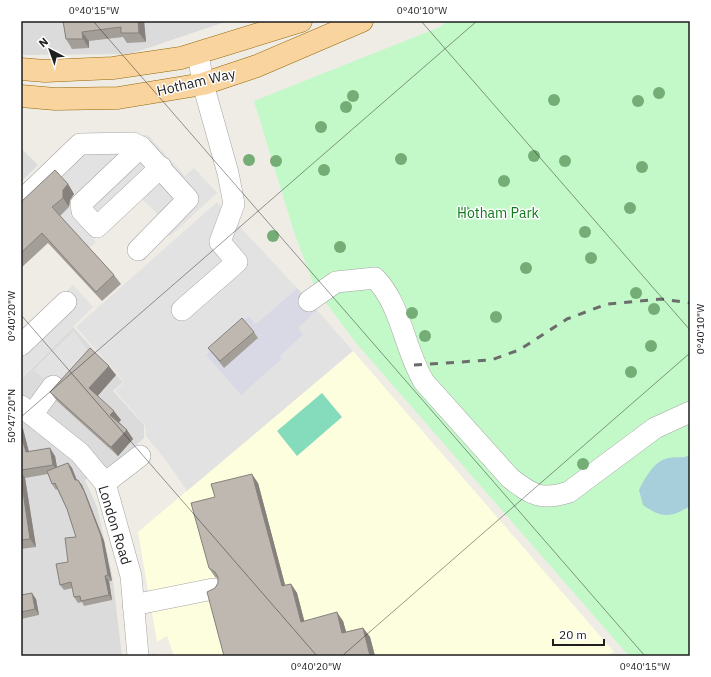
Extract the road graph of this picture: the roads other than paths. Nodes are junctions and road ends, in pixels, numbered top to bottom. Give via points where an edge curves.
1 (301, 21) edge
2 (362, 21) edge
3 (198, 53) junction
4 (21, 69) edge
5 (203, 84) junction
6 (21, 96) edge
7 (141, 148) junction
8 (161, 167) junction
9 (23, 200) edge
10 (138, 250) dead end
11 (309, 301) dead end
12 (66, 302) dead end
13 (182, 310) dead end
14 (21, 345) edge
15 (53, 386) edge
16 (27, 411) edge
17 (690, 412) edge
18 (140, 456) dead end
19 (104, 483) junction
20 (213, 589) edge
21 (133, 605) junction
22 (138, 656) edge

1 - 3 main road, Hotham Way
2 - 5 main road, Hotham Way via 257,66
3 - 4 main road, Hotham Way via 113,68 45,71
3 - 5 street
5 - 6 main road, Hotham Way via 118,98 55,99
5 - 13 street via 234,204 220,242 237,262
7 - 8 street
7 - 8 street via 82,204 82,211 97,227
7 - 9 street via 133,143 80,144
8 - 10 street via 188,199
11 - 17 street via 336,282 375,278 393,304 414,365 424,382 510,478 526,491 540,497 554,497 569,492 648,432
12 - 14 street
15 - 16 street
16 - 19 street, London Road via 80,453
18 - 19 street
19 - 21 street, London Road via 131,576
20 - 21 street
21 - 22 street, London Road

